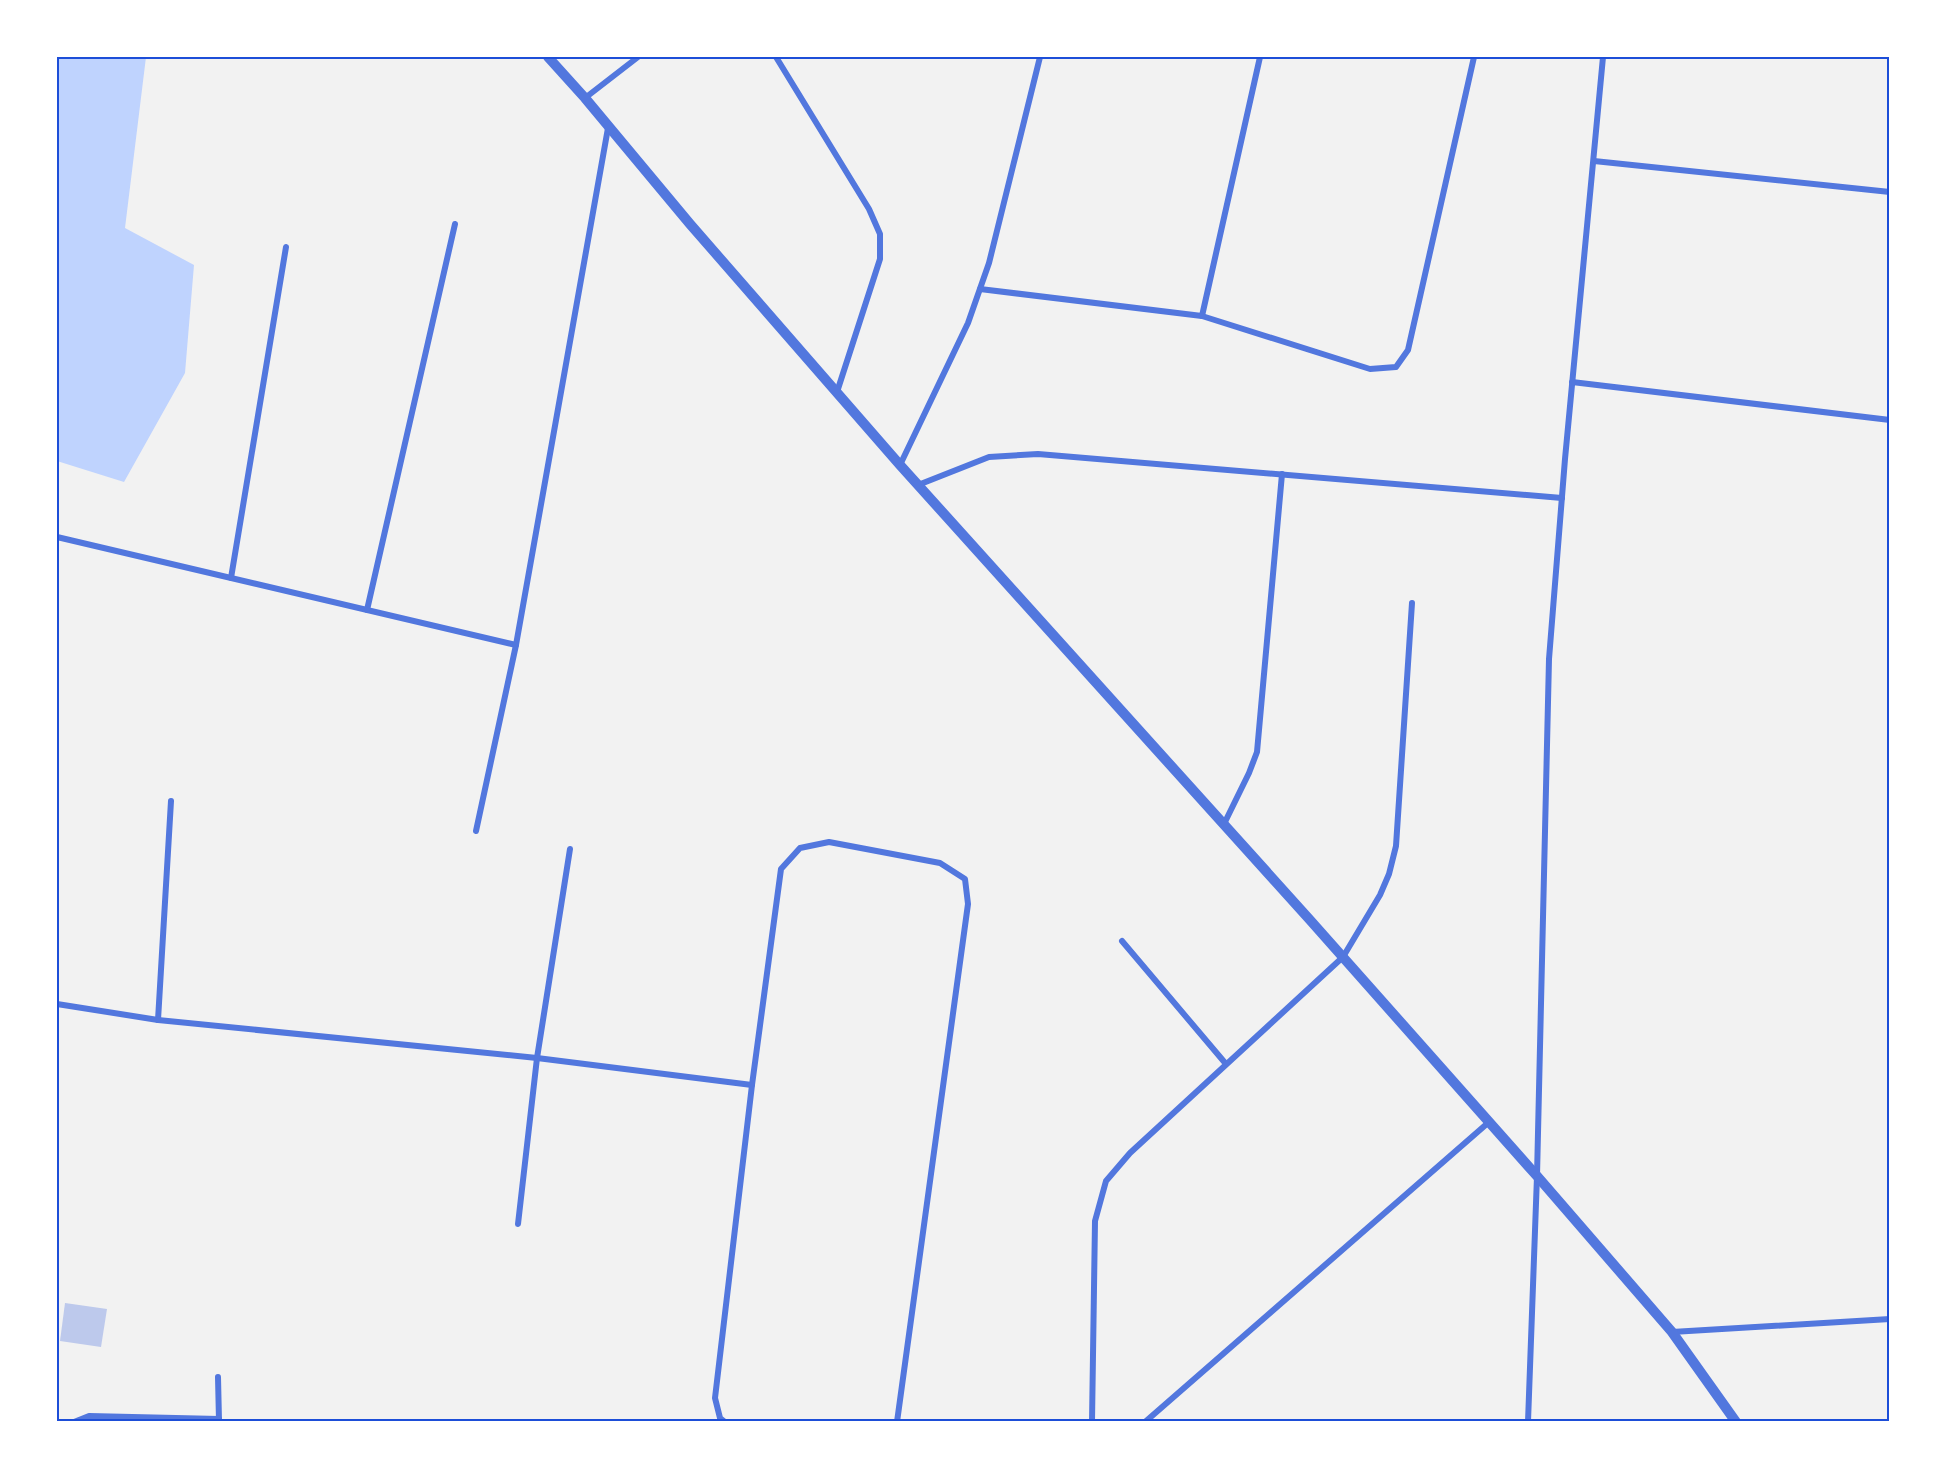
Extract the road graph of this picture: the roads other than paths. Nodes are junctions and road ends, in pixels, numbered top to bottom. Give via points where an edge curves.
1 (548, 57) edge
2 (638, 57) edge
3 (777, 57) edge
4 (1040, 57) edge
5 (1260, 57) edge
6 (1474, 57) edge
7 (1603, 57) edge
8 (585, 98) junction
9 (609, 126) junction
10 (1594, 161) junction
11 (1890, 192) edge
12 (455, 224) dead end
13 (286, 247) dead end
14 (980, 289) junction
15 (1202, 316) junction
16 (1572, 382) junction
17 (837, 393) junction
18 (1890, 420) edge
19 (900, 465) junction
20 (1282, 474) junction
21 (918, 485) junction
22 (1562, 498) junction
23 (57, 537) edge
24 (231, 578) junction
25 (1412, 603) dead end
26 (367, 610) junction
27 (516, 645) junction
28 (171, 801) dead end
29 (1224, 824) junction
30 (476, 831) dead end
31 (570, 849) dead end
32 (1122, 941) dead end
33 (1343, 957) junction
34 (57, 1004) edge
35 (158, 1020) junction
36 (537, 1058) junction
37 (1226, 1064) junction
38 (752, 1085) junction
39 (1489, 1122) junction
40 (1537, 1176) junction
41 (518, 1224) dead end
42 (1890, 1319) edge
43 (1672, 1332) junction
44 (218, 1377) dead end
45 (219, 1421) edge
46 (74, 1422) edge
47 (725, 1422) edge
48 (897, 1422) edge
49 (1092, 1422) edge
50 (1145, 1422) edge
51 (1528, 1422) edge
52 (1737, 1422) edge

1 - 8 street
2 - 8 street
3 - 17 street via 869,209 880,234 880,259
4 - 14 street
5 - 15 street
6 - 15 street via 1408,350 1396,367 1371,369
7 - 10 street
8 - 9 street
9 - 17 street
9 - 27 street
10 - 11 street
10 - 16 street
12 - 26 street
13 - 24 street
14 - 15 street
14 - 19 street via 968,323
16 - 18 street
16 - 22 street
17 - 19 street
19 - 21 street
20 - 21 street via 1038,454 989,457
20 - 22 street
20 - 29 street via 1257,752
21 - 29 street
22 - 40 street via 1549,659
23 - 24 street
24 - 26 street
25 - 33 street via 1396,846 1380,895
26 - 27 street
27 - 30 street
28 - 35 street
29 - 33 street
31 - 36 street
32 - 37 street
33 - 37 street
33 - 39 street
34 - 35 street
35 - 36 street
36 - 38 street
36 - 41 street
37 - 49 street via 1130,1153 1106,1181 1095,1221
38 - 47 street via 716,1398 720,1418
38 - 48 street via 781,869 800,848 829,842 940,863 965,879 968,904
39 - 40 street
39 - 50 street
40 - 43 street
40 - 51 street
42 - 43 street
43 - 52 street
44 - 45 street
45 - 46 street via 89,1416

